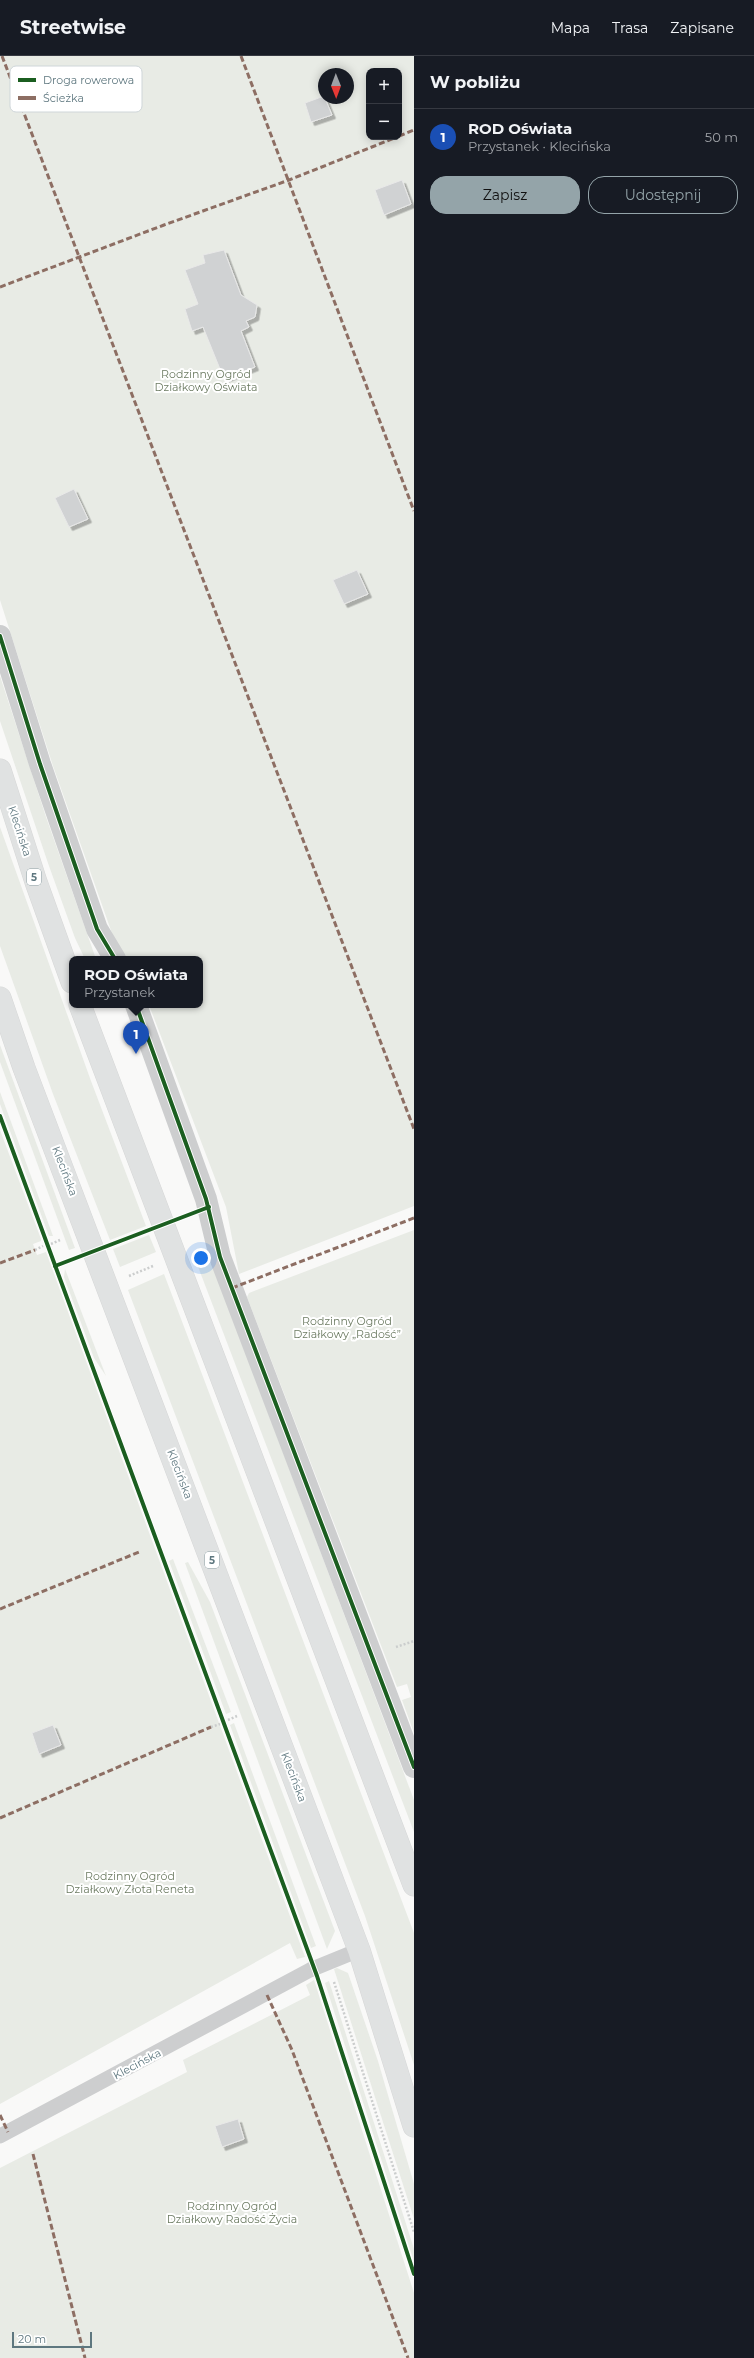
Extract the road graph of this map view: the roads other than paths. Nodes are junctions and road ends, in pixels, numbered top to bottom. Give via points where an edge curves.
1 (0, 636) edge
2 (0, 770) edge
3 (113, 956) edge
4 (69, 974) edge
5 (0, 998) edge
6 (81, 1008) edge
7 (137, 1008) edge
8 (414, 1767) edge
9 (414, 1885) edge
10 (360, 1950) junction
11 (414, 2126) edge
12 (0, 2136) edge

1 - 3 street via 40,764 97,929
2 - 4 main road, Klecińska / 5
5 - 10 main road, Klecińska / 5 via 24,1068
6 - 9 main road
7 - 8 street via 207,1203 220,1258
10 - 11 main road, Klecińska / 5
10 - 12 lane, Klecińska via 314,1968

